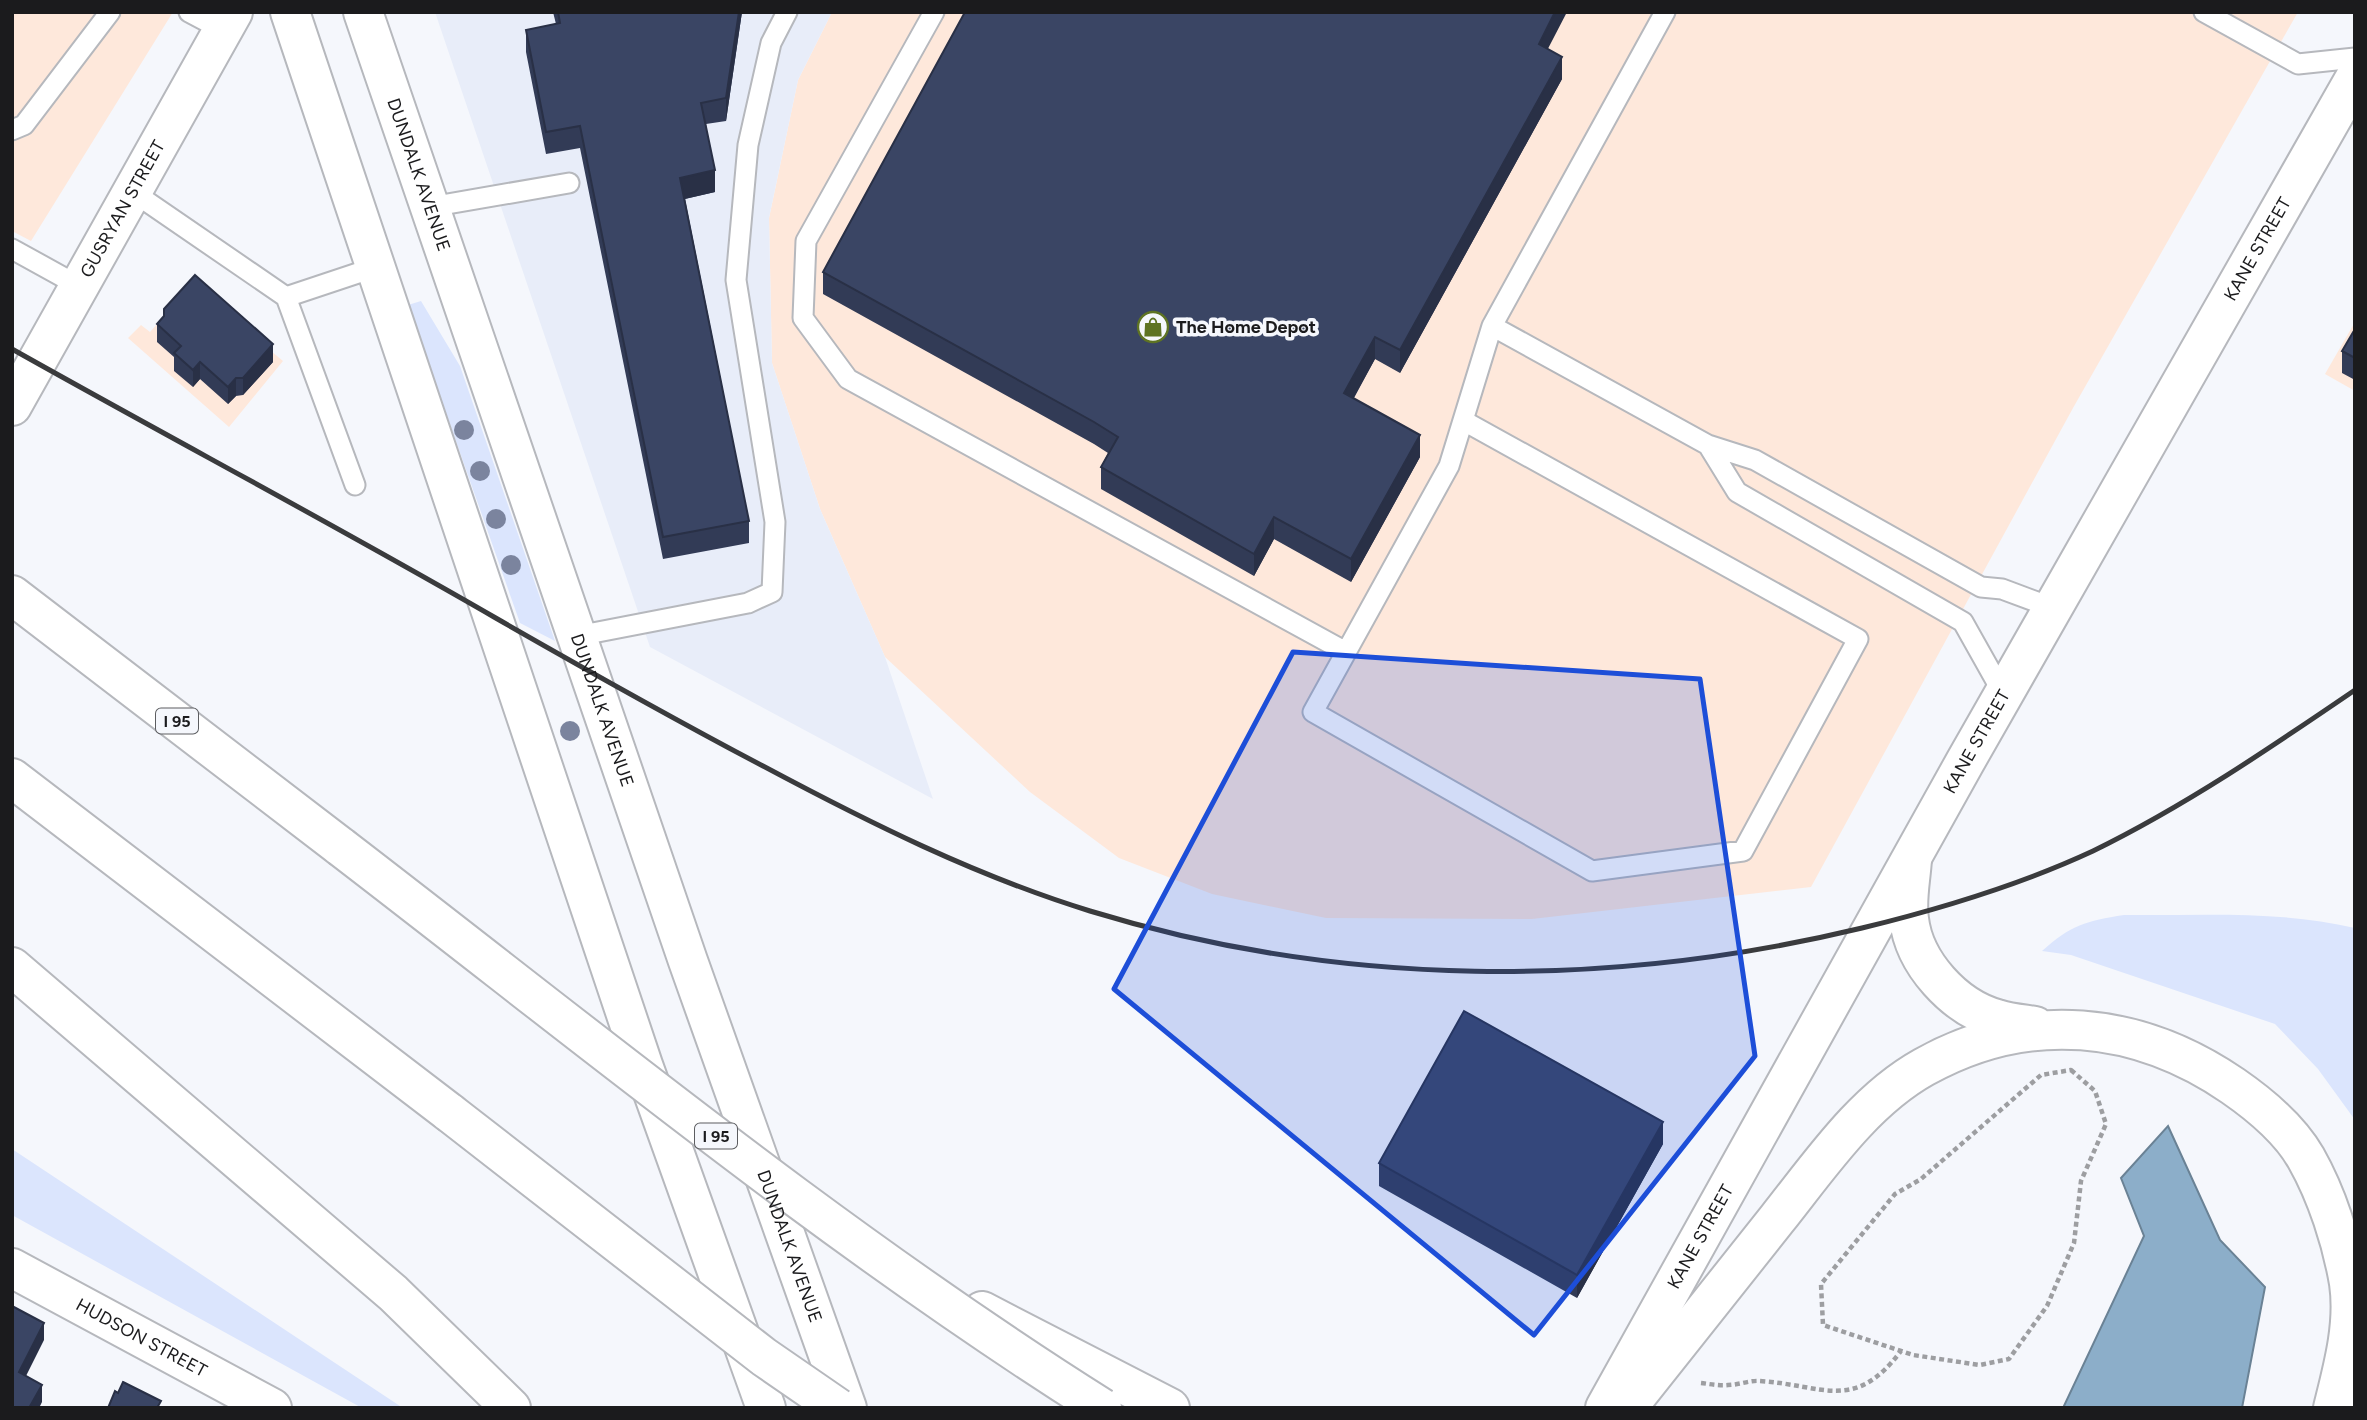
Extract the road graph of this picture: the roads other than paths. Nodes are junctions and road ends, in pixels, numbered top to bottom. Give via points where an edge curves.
1 (110, 12) edge
2 (189, 12) edge
3 (290, 12) edge
4 (363, 12) edge
5 (787, 12) edge
6 (934, 12) edge
7 (1665, 12) edge
8 (2204, 12) edge
9 (228, 21) edge
10 (2355, 58) edge
11 (2355, 78) edge
12 (12, 130) edge
13 (569, 183) dead end
14 (133, 191) junction
15 (430, 207) junction
16 (12, 249) edge
17 (376, 267) junction
18 (79, 286) junction
19 (286, 297) junction
20 (1492, 326) junction
21 (12, 406) edge
22 (1464, 421) junction
23 (1708, 445) junction
24 (355, 485) dead end
25 (13, 595) edge
26 (2053, 608) junction
27 (577, 636) junction
28 (1346, 652) junction
29 (2004, 695) junction
30 (12, 778) edge
31 (1912, 859) junction
32 (12, 967) edge
33 (2047, 1028) junction
34 (839, 1231) junction
35 (12, 1268) edge
36 (272, 1408) edge
37 (512, 1408) edge
38 (766, 1408) edge
39 (838, 1408) edge
40 (847, 1408) edge
41 (1102, 1408) edge
42 (1170, 1408) edge
43 (1605, 1408) edge
44 (1627, 1408) edge
45 (2333, 1408) edge

1 - 12 lane via 24,125
2 - 9 lane
3 - 17 main road
4 - 15 main road, DUNDALK AVENUE
5 - 27 lane via 771,43 748,145 736,280 775,522 772,592 748,603
6 - 28 lane via 806,241 803,318 848,379
7 - 20 lane
8 - 10 lane via 2298,64
9 - 14 main road, GUSRYAN STREET
11 - 26 main road, KANE STREET
13 - 15 lane
14 - 18 main road, GUSRYAN STREET
14 - 19 lane
15 - 27 main road, DUNDALK AVENUE
16 - 18 lane
17 - 19 lane
17 - 38 main road via 643,1065
18 - 21 main road, GUSRYAN STREET
19 - 24 lane
20 - 22 lane
20 - 23 lane
22 - 28 lane via 1450,466
22 - 28 lane via 1858,639 1743,851 1592,871 1313,712
23 - 26 lane via 1755,460 1981,587 2002,589
23 - 29 lane via 1737,492 1963,622
25 - 34 main road, I 95, bridge
26 - 29 main road, KANE STREET
27 - 40 main road, DUNDALK AVENUE
29 - 31 main road, KANE STREET
30 - 39 main road, bridge via 764,1357
31 - 33 main road via 1908,917 1915,950 1936,977 1968,1007 1996,1019
31 - 43 main road, KANE STREET
32 - 37 main road via 393,1293
33 - 44 main road via 1980,1043 1924,1066 1883,1096 1839,1141
33 - 45 main road via 2103,1030 2151,1042 2205,1067 2259,1104 2305,1157 2333,1221 2349,1285 2347,1350
34 - 41 main road, I 95, bridge
34 - 42 main road, bridge via 1018,1332
35 - 36 main road, HUDSON STREET

